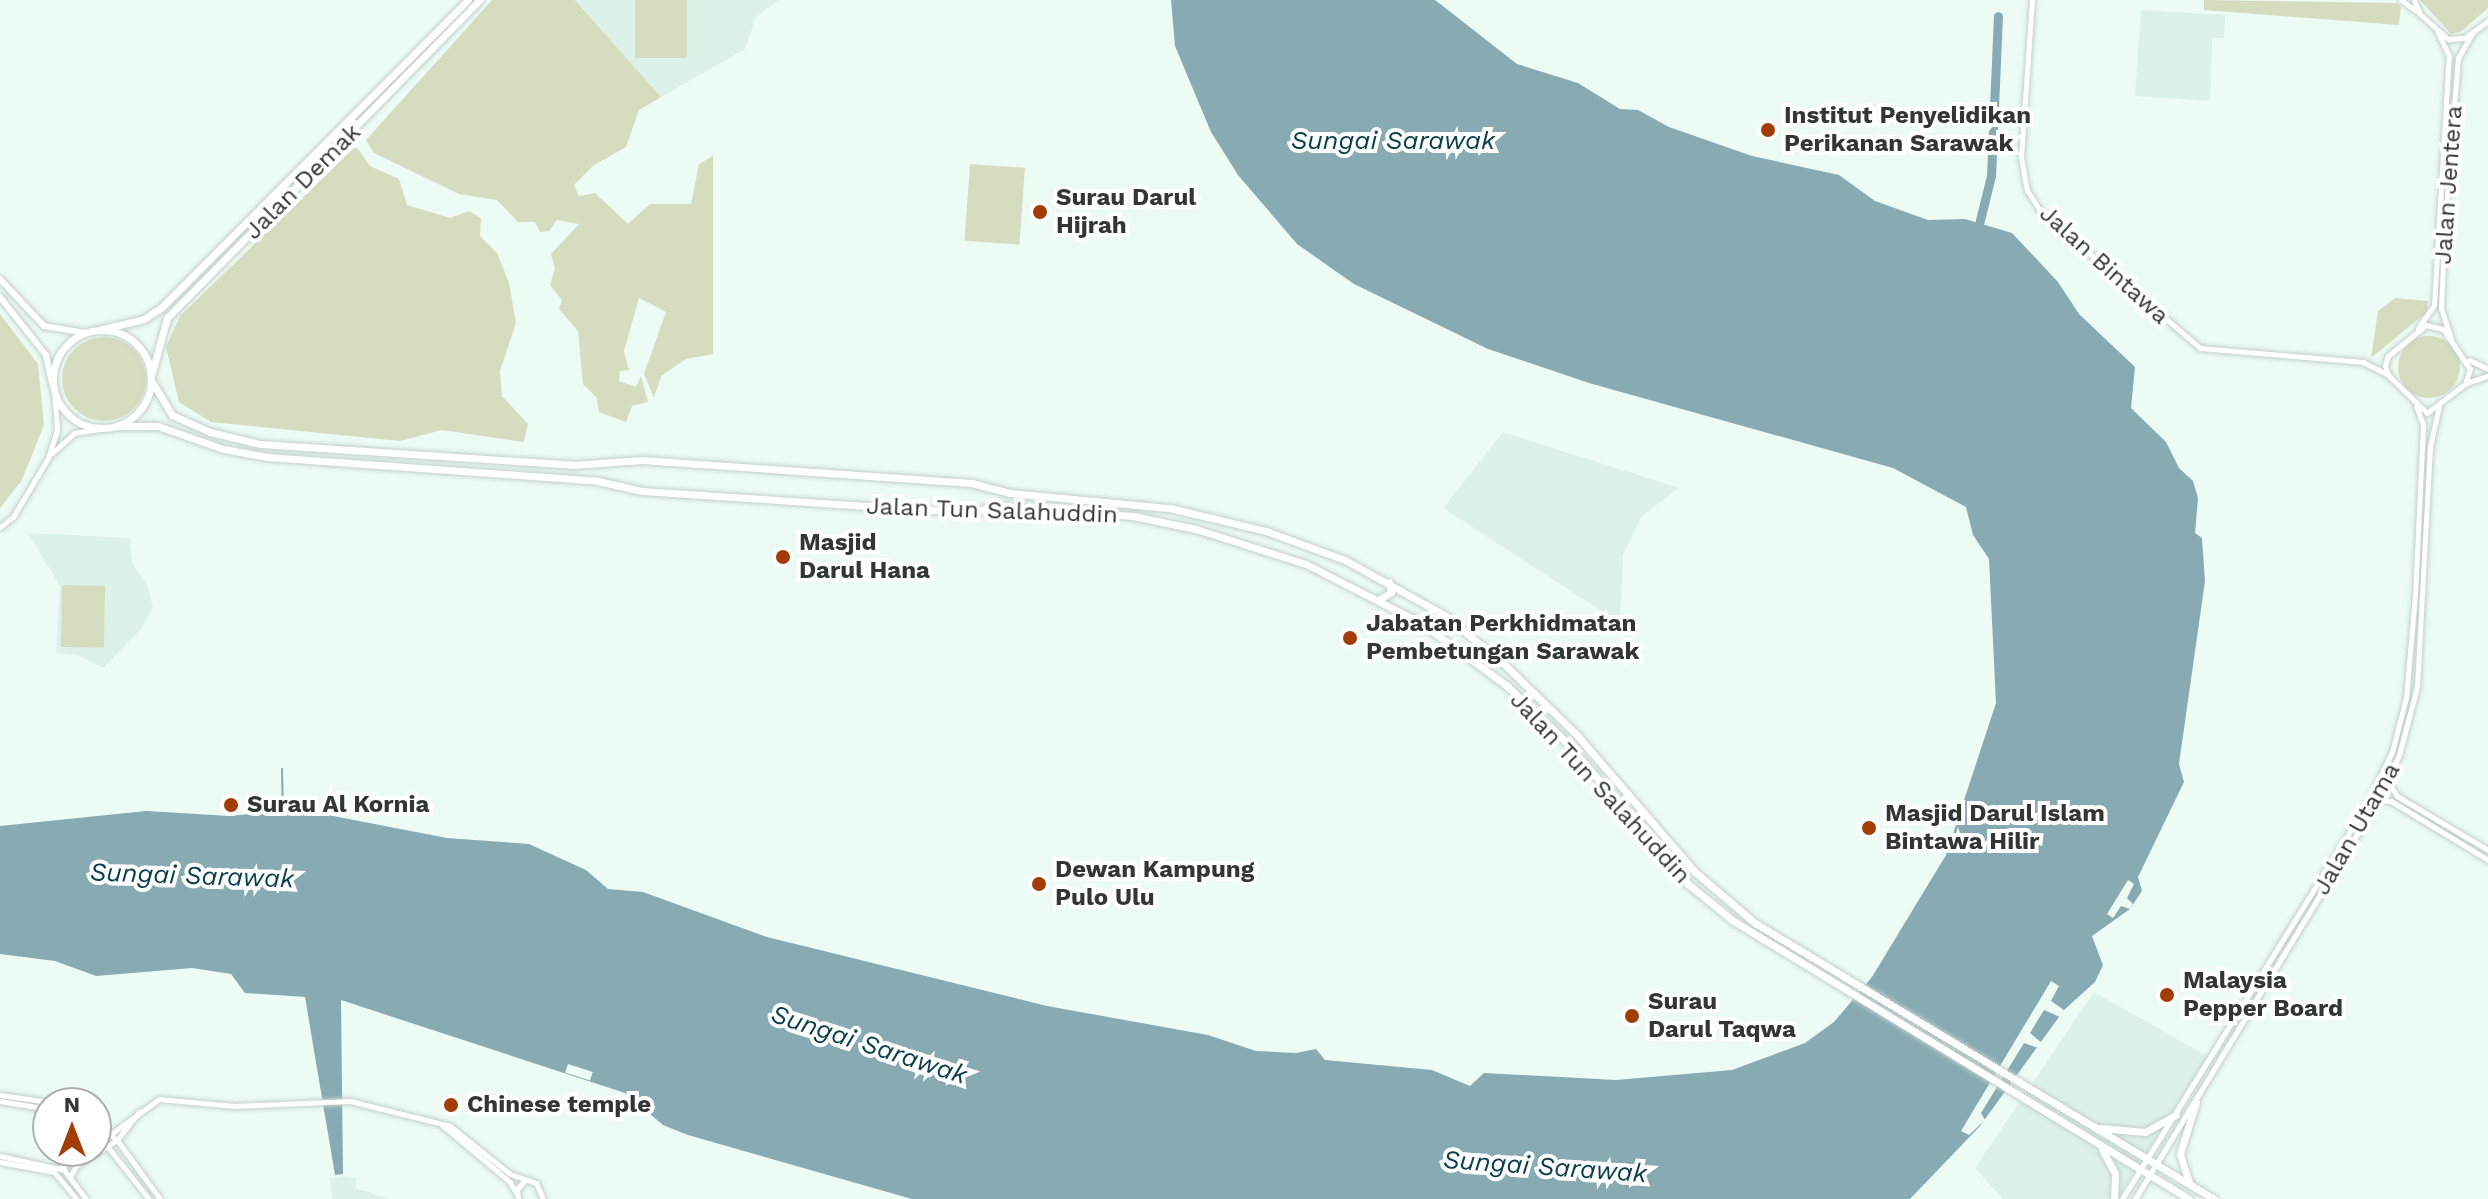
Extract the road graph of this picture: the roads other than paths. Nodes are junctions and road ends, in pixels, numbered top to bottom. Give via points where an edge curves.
1 (468, 0) edge
2 (480, 0) edge
3 (2032, 0) edge
4 (2401, 0) edge
5 (2414, 0) edge
6 (2420, 14) junction
7 (2488, 21) edge
8 (2438, 32) junction
9 (2473, 32) junction
10 (0, 279) edge
11 (0, 297) edge
12 (2418, 328) junction
13 (99, 330) junction
14 (86, 333) junction
15 (2451, 339) junction
16 (2388, 356) junction
17 (2468, 359) junction
18 (2371, 364) junction
19 (2488, 369) edge
20 (2388, 375) junction
21 (2488, 376) edge
22 (151, 378) junction
23 (2465, 384) junction
24 (53, 387) junction
25 (2416, 406) junction
26 (2439, 406) junction
27 (117, 426) junction
28 (106, 428) junction
29 (48, 458) junction
30 (0, 527) edge
31 (1389, 582) junction
32 (1380, 599) junction
33 (2388, 781) junction
34 (2378, 800) junction
35 (2488, 850) edge
36 (2488, 860) edge
37 (0, 1095) edge
38 (32, 1100) edge
39 (0, 1101) edge
40 (2196, 1102) junction
41 (32, 1106) edge
42 (142, 1108) junction
43 (2176, 1115) junction
44 (442, 1125) junction
45 (2094, 1127) junction
46 (112, 1134) joint
47 (117, 1140) junction
48 (112, 1141) edge
49 (2100, 1145) junction
50 (112, 1149) edge
51 (0, 1156) edge
52 (2148, 1159) junction
53 (0, 1162) edge
54 (2157, 1165) junction
55 (75, 1167) edge
56 (60, 1168) joint
57 (2141, 1170) junction
58 (71, 1175) junction
59 (2150, 1175) junction
60 (526, 1180) junction
61 (2194, 1187) junction
62 (517, 1196) edge
63 (77, 1199) edge
64 (86, 1199) edge
65 (149, 1199) edge
66 (160, 1199) edge
67 (543, 1199) edge
68 (2114, 1199) edge
69 (2122, 1199) edge
70 (2135, 1199) edge
71 (2189, 1199) edge
72 (2214, 1199) edge

1 - 13 highway, Jalan Demak via 162,307 144,319
2 - 22 highway, Jalan Demak via 167,318
3 - 18 street, Jalan Bintawa via 2021,157 2027,190 2041,212 2200,348
4 - 6 street
5 - 6 street
6 - 8 street
7 - 9 street
8 - 9 street via 2456,40
8 - 12 street, Jalan Jentera via 2449,56 2434,305
9 - 15 street, Jalan Jentera via 2458,58 2445,219 2441,309
10 - 14 main road via 44,326
11 - 24 main road via 46,355
12 - 15 street via 2438,326
12 - 16 street
13 - 14 highway
13 - 22 highway via 134,343
14 - 24 highway via 60,352
15 - 17 street
16 - 18 street
16 - 20 street
17 - 19 street
17 - 23 street
18 - 20 street
20 - 25 street
21 - 23 street
22 - 27 highway via 141,408
22 - 31 highway, Jalan Tun Salahuddin via 172,415 210,432 260,444 573,465 642,460 971,483 1010,493 1139,503 1266,531
23 - 26 street
24 - 28 highway via 73,419
24 - 29 street via 57,430
25 - 26 street via 2427,413
25 - 43 street, Jalan Utama via 2423,424 2415,596 2406,698 2396,739 2378,785
26 - 33 street, Jalan Utama via 2432,422 2415,700
27 - 28 highway
27 - 32 highway, Jalan Tun Salahuddin via 158,426 223,449 267,457 598,481 642,491 972,512 998,506 1133,516 1263,549
28 - 29 street via 74,433
29 - 30 street via 13,517
31 - 32 highway via 1391,592
31 - 45 highway, Jalan Tun Salahuddin via 1446,616 1506,666 1576,734 1710,887 1755,923
32 - 49 highway, Jalan Tun Salahuddin via 1462,651 1529,705 1688,884 1732,920
33 - 34 street, Jalan Utama
33 - 35 street via 2397,796
34 - 36 street via 2391,801
34 - 40 street, Jalan Utama
37 - 38 street
39 - 41 street
40 - 54 street, Jalan Utama
40 - 61 highway via 2180,1159 2183,1175
42 - 44 street via 159,1099 235,1106 346,1101
42 - 46 street
42 - 47 street
43 - 45 highway via 2145,1132
43 - 52 street, Jalan Utama
44 - 60 street
44 - 62 street via 510,1182
45 - 52 highway, Jalan Tun Salahuddin
46 - 47 street
47 - 48 street
47 - 66 street
49 - 57 highway, Jalan Tun Salahuddin
49 - 68 highway via 2115,1173
50 - 65 street
51 - 56 street
52 - 54 highway, Jalan Tun Salahuddin
52 - 57 street, Jalan Utama
53 - 63 street via 54,1172
54 - 59 street, Jalan Utama
54 - 61 highway, Jalan Tun Salahuddin
55 - 58 street
56 - 58 street
57 - 59 highway, Jalan Tun Salahuddin
57 - 69 street, Jalan Utama
58 - 64 street
59 - 70 street, Jalan Utama
59 - 71 highway, Jalan Tun Salahuddin
60 - 62 street
60 - 67 street via 536,1183
61 - 72 highway, Jalan Tun Salahuddin

